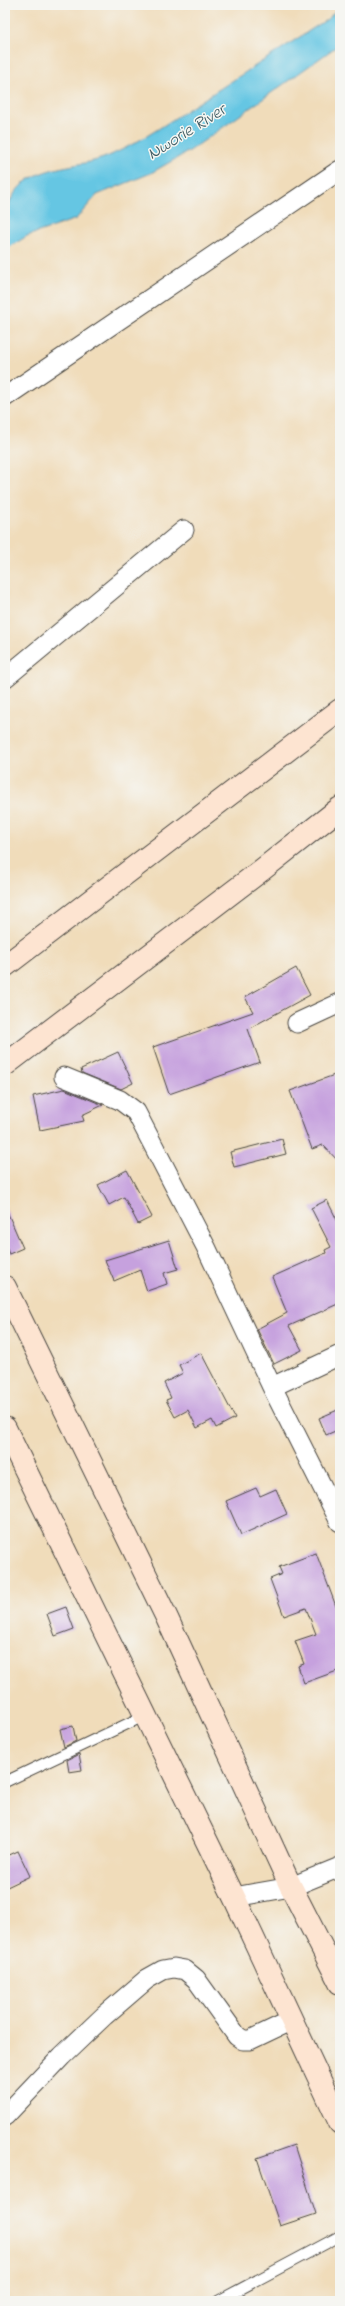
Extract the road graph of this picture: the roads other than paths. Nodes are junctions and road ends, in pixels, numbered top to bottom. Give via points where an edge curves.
1 (340, 170) edge
2 (5, 397) edge
3 (184, 530) dead end
4 (5, 678) edge
5 (340, 710) edge
6 (340, 808) edge
7 (5, 966) edge
8 (340, 1003) edge
9 (297, 1023) dead end
10 (5, 1065) edge
11 (64, 1077) dead end
12 (5, 1287) edge
13 (340, 1355) edge
14 (272, 1387) junction
15 (5, 1428) edge
16 (340, 1522) edge
17 (144, 1716) junction
18 (5, 1782) edge
19 (340, 1867) edge
20 (291, 1886) junction
21 (234, 1897) junction
22 (340, 1982) edge
23 (292, 2020) junction
24 (5, 2116) edge
25 (340, 2122) edge
26 (340, 2236) edge
27 (218, 2301) edge

1 - 2 street
3 - 4 street
5 - 7 street
6 - 10 street
8 - 9 street
11 - 14 street via 120,1100 136,1112 206,1247
12 - 20 street via 166,1616
13 - 14 street
14 - 16 street
15 - 17 street
17 - 18 lane
17 - 21 street
19 - 20 street
20 - 21 street
20 - 22 street
21 - 23 street
23 - 24 street via 250,2040 243,2040 237,2036 196,1979 186,1970 163,1970 147,1979 104,2016
23 - 25 street
26 - 27 lane

